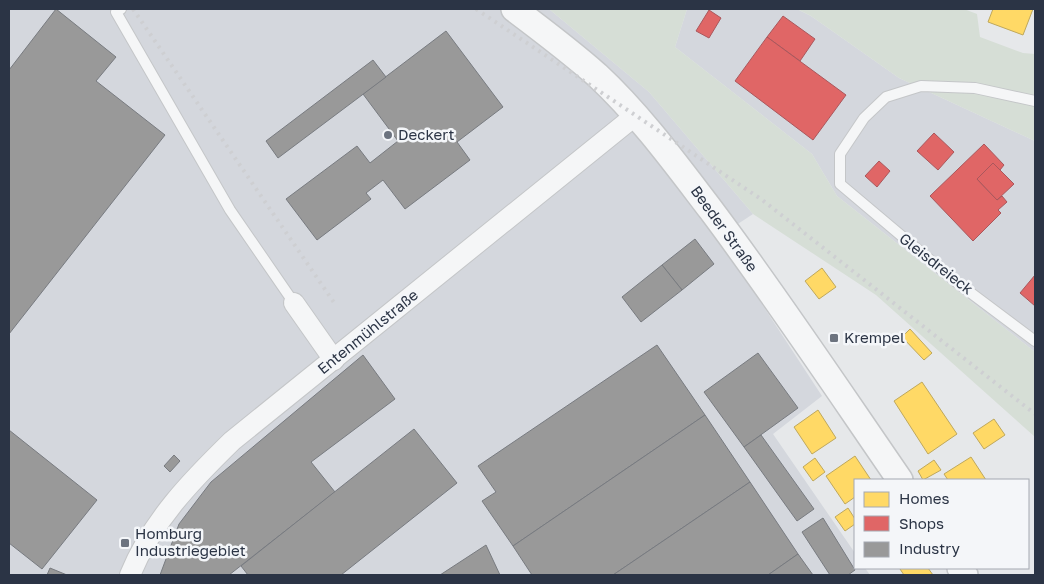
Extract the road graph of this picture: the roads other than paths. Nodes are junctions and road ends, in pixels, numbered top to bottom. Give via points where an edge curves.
1 (121, 9) edge
2 (514, 9) edge
3 (1035, 101) edge
4 (636, 116) junction
5 (294, 303) joint
6 (1035, 341) edge
7 (334, 360) junction
8 (899, 479) edge
9 (130, 575) edge

1 - 5 lane via 116,12 230,210
2 - 4 street, Beeder Straße via 590,69
3 - 6 lane, Gleisdreieck via 975,88 921,86 886,97 864,118 840,154 840,184 940,269
4 - 7 street, Entenmühlstraße
4 - 8 street, Beeder Straße via 742,252
5 - 7 street
7 - 9 street, Entenmühlstraße via 232,441 192,479 161,517

